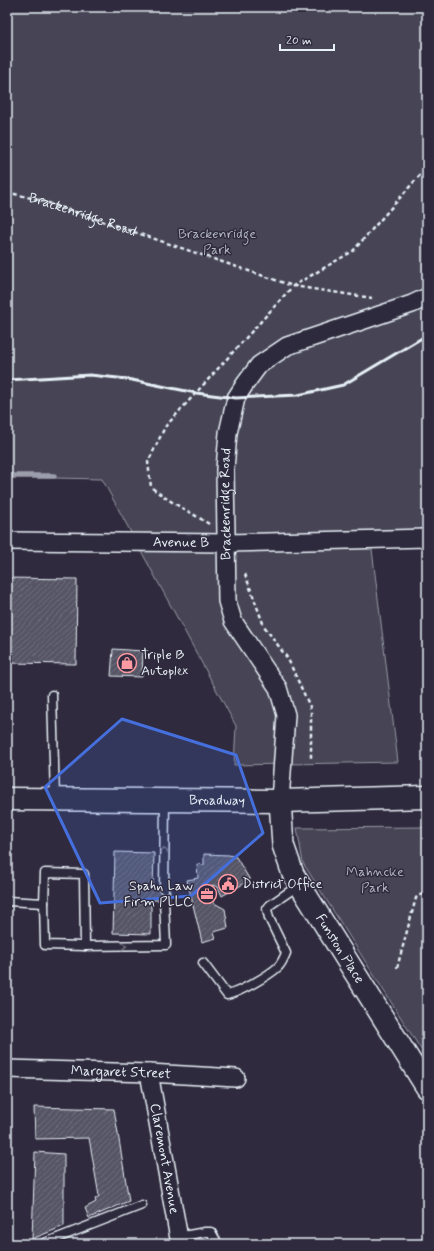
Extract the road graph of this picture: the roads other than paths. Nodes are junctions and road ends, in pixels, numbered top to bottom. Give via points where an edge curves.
1 (427, 297) edge
2 (427, 538) edge
3 (7, 541) edge
4 (227, 543) junction
5 (52, 695) dead end
6 (427, 797) edge
7 (7, 799) edge
8 (55, 799) junction
9 (165, 800) junction
10 (280, 801) junction
11 (300, 885) junction
12 (164, 889) dead end
13 (164, 900) dead end
14 (7, 901) edge
15 (44, 903) junction
16 (86, 946) junction
17 (203, 963) dead end
18 (7, 1069) edge
19 (149, 1073) junction
20 (236, 1078) dead end
21 (427, 1088) edge
22 (142, 1205) dead end
23 (179, 1241) edge
24 (42, 1244) edge
25 (218, 1244) edge

1 - 4 street, Brackenridge Road via 287,346 258,365 236,398 228,433 225,469
2 - 4 street, Avenue B
3 - 4 street, Avenue B
4 - 10 street, Brackenridge Road via 227,601 233,621 278,688 286,714
5 - 8 lane
6 - 10 main road, Broadway
7 - 8 main road, Broadway
8 - 9 main road, Broadway
9 - 10 main road, Broadway
12 -> 9 lane
10 - 11 street, Funston Place via 282,845
11 - 17 lane via 267,908 269,918 286,953 279,966 236,993 226,995
11 - 21 street, Funston Place
16 -> 13 lane via 166,945
14 - 15 lane
15 - 16 lane via 44,945
15 - 16 lane via 45,873 84,874
18 - 19 street, Margaret Street
19 - 20 street, Margaret Street
19 - 23 street, Claremont Avenue
22 - 24 lane
23 - 25 lane via 211,1232

